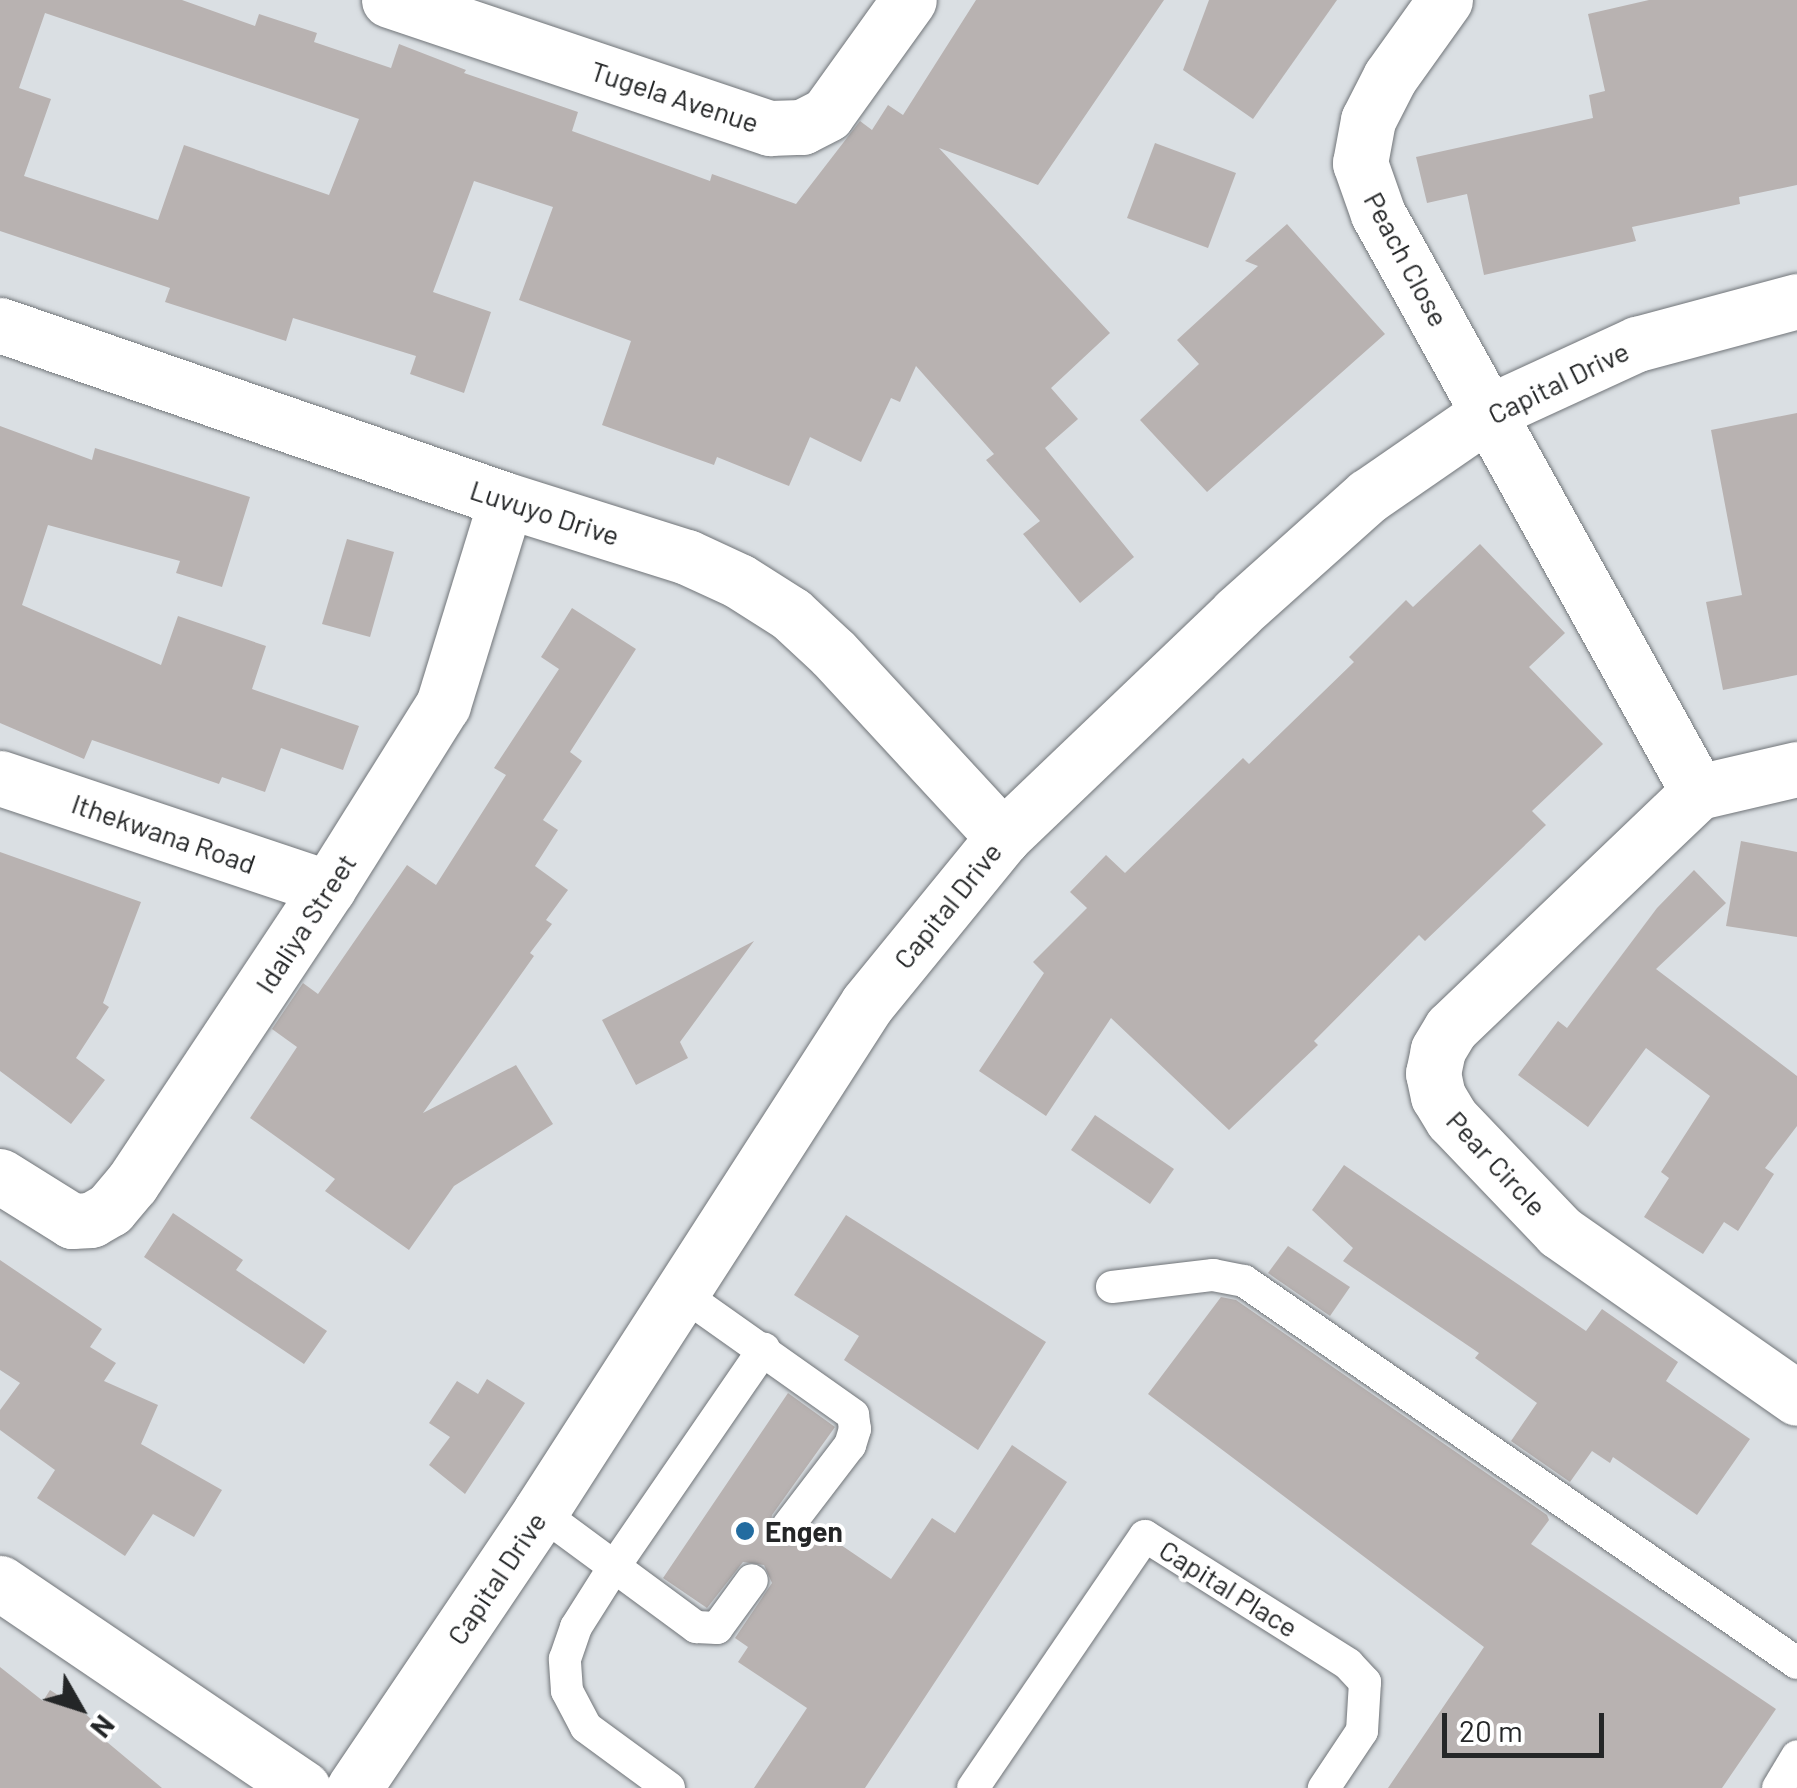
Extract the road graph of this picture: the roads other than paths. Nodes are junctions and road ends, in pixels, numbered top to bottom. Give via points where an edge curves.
1 (389, 0) edge
2 (909, 0) edge
3 (1445, 0) edge
4 (1797, 302) edge
5 (0, 325) edge
6 (1491, 411) junction
7 (506, 500) junction
8 (1797, 769) edge
9 (0, 778) edge
10 (1698, 792) junction
11 (1003, 836) junction
12 (328, 888) junction
13 (0, 1176) edge
14 (1112, 1288) dead end
15 (681, 1293) junction
16 (764, 1349) junction
17 (1797, 1398) edge
18 (540, 1512) junction
19 (788, 1526) dead end
20 (614, 1566) junction
21 (752, 1580) dead end
22 (0, 1583) edge
23 (1797, 1663) edge
24 (1797, 1756) edge
25 (302, 1788) edge
26 (354, 1788) edge
27 (669, 1788) edge
28 (973, 1788) edge
29 (1324, 1788) edge
30 (1778, 1788) edge

1 - 2 street, Tugela Avenue via 770,128 802,127 827,114
3 - 6 street, Peach Close via 1390,77 1368,120 1360,163 1378,214
4 - 6 street, Capital Drive via 1637,344
5 - 7 street, Luvuyo Drive
6 - 10 street
6 - 11 street, Capital Drive via 1368,496
7 - 11 street, Luvuyo Drive via 686,557 739,580 790,614
7 - 12 street, Idaliya Street via 442,706
8 - 10 street
9 - 12 street, Ithekwana Road
10 - 17 street, Pear Circle via 1451,1028 1433,1073 1452,1119 1560,1232
11 - 15 street, Capital Drive via 867,1004
12 - 13 street, Idaliya Street via 110,1208 91,1220 72,1221
14 - 23 lane via 1213,1274 1244,1281
15 - 16 lane
15 - 18 street, Capital Drive
16 - 19 lane via 842,1403 855,1429
16 - 20 lane
18 - 20 lane
18 - 26 street, Capital Drive
20 - 21 lane via 708,1630 717,1628
20 - 27 lane via 576,1627 565,1659 567,1691 586,1727
22 - 25 street
24 - 30 lane
28 - 29 lane, Capital Place via 1145,1536 1348,1664 1365,1682 1362,1731

